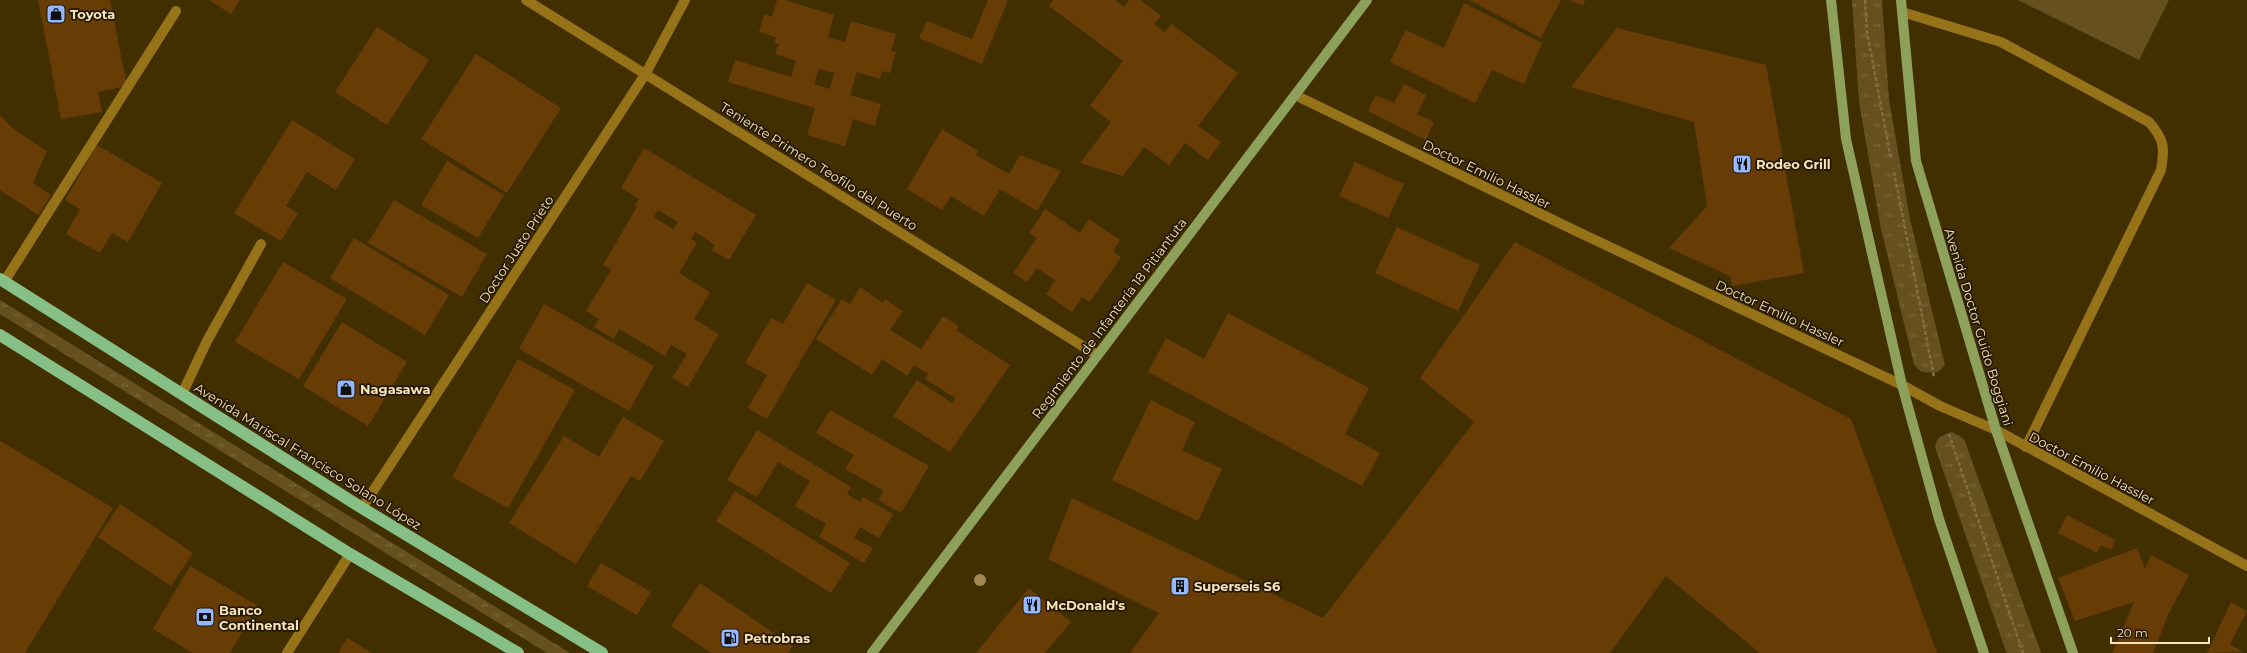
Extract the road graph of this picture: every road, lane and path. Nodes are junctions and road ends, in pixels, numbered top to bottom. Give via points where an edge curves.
1 (526, 0) edge
2 (685, 0) edge
3 (1367, 0) edge
4 (1831, 0) edge
5 (1865, 0) edge
6 (1901, 0) edge
7 (176, 10) dead end
8 (1902, 12) junction
9 (646, 73) junction
10 (1295, 95) junction
11 (261, 244) dead end
12 (2, 280) edge
13 (0, 335) edge
14 (1097, 355) junction
15 (1902, 385) junction
16 (182, 394) junction
17 (1940, 406) junction
18 (1996, 430) junction
19 (2026, 446) junction
20 (362, 508) junction
21 (350, 554) junction
22 (2247, 566) edge
23 (510, 651) edge
24 (287, 653) edge
25 (602, 653) edge
26 (872, 653) edge
27 (1984, 653) edge
28 (2024, 653) edge
29 (2073, 653) edge

1 - 9 street, Teniente Primero Teofilo del Puerto
2 - 9 street, Doctor Justo Prieto
3 - 10 main road, Regimiento de Infantería 18 Pitiantuta
4 - 15 main road via 1846,139
5 - 17 path via 1867,32
6 - 8 main road, Avenida Doctor Guido Boggiani
7 - 12 street
8 - 18 main road, Avenida Doctor Guido Boggiani via 1916,161
8 - 19 street via 2001,42 2149,122 2161,136 2164,153 2161,170
9 - 14 street, Teniente Primero Teofilo del Puerto
9 - 20 street, Doctor Justo Prieto
10 - 14 main road, Regimiento de Infantería 18 Pitiantuta
10 - 15 street, Doctor Emilio Hassler
11 - 16 street via 207,341
12 - 16 highway, Avenida Mariscal Francisco Solano López
13 - 21 highway
14 - 26 main road, Regimiento de Infantería 18 Pitiantuta
15 - 17 street, Doctor Emilio Hassler
15 - 27 main road via 1939,519
16 - 20 highway, Avenida Mariscal Francisco Solano López
17 - 18 street, Doctor Emilio Hassler
17 - 28 path
18 - 19 street, Doctor Emilio Hassler
18 - 29 main road, Avenida Doctor Guido Boggiani
19 - 22 street, Doctor Emilio Hassler
20 - 25 highway, Avenida Mariscal Francisco Solano López
21 - 23 highway
21 - 24 street

